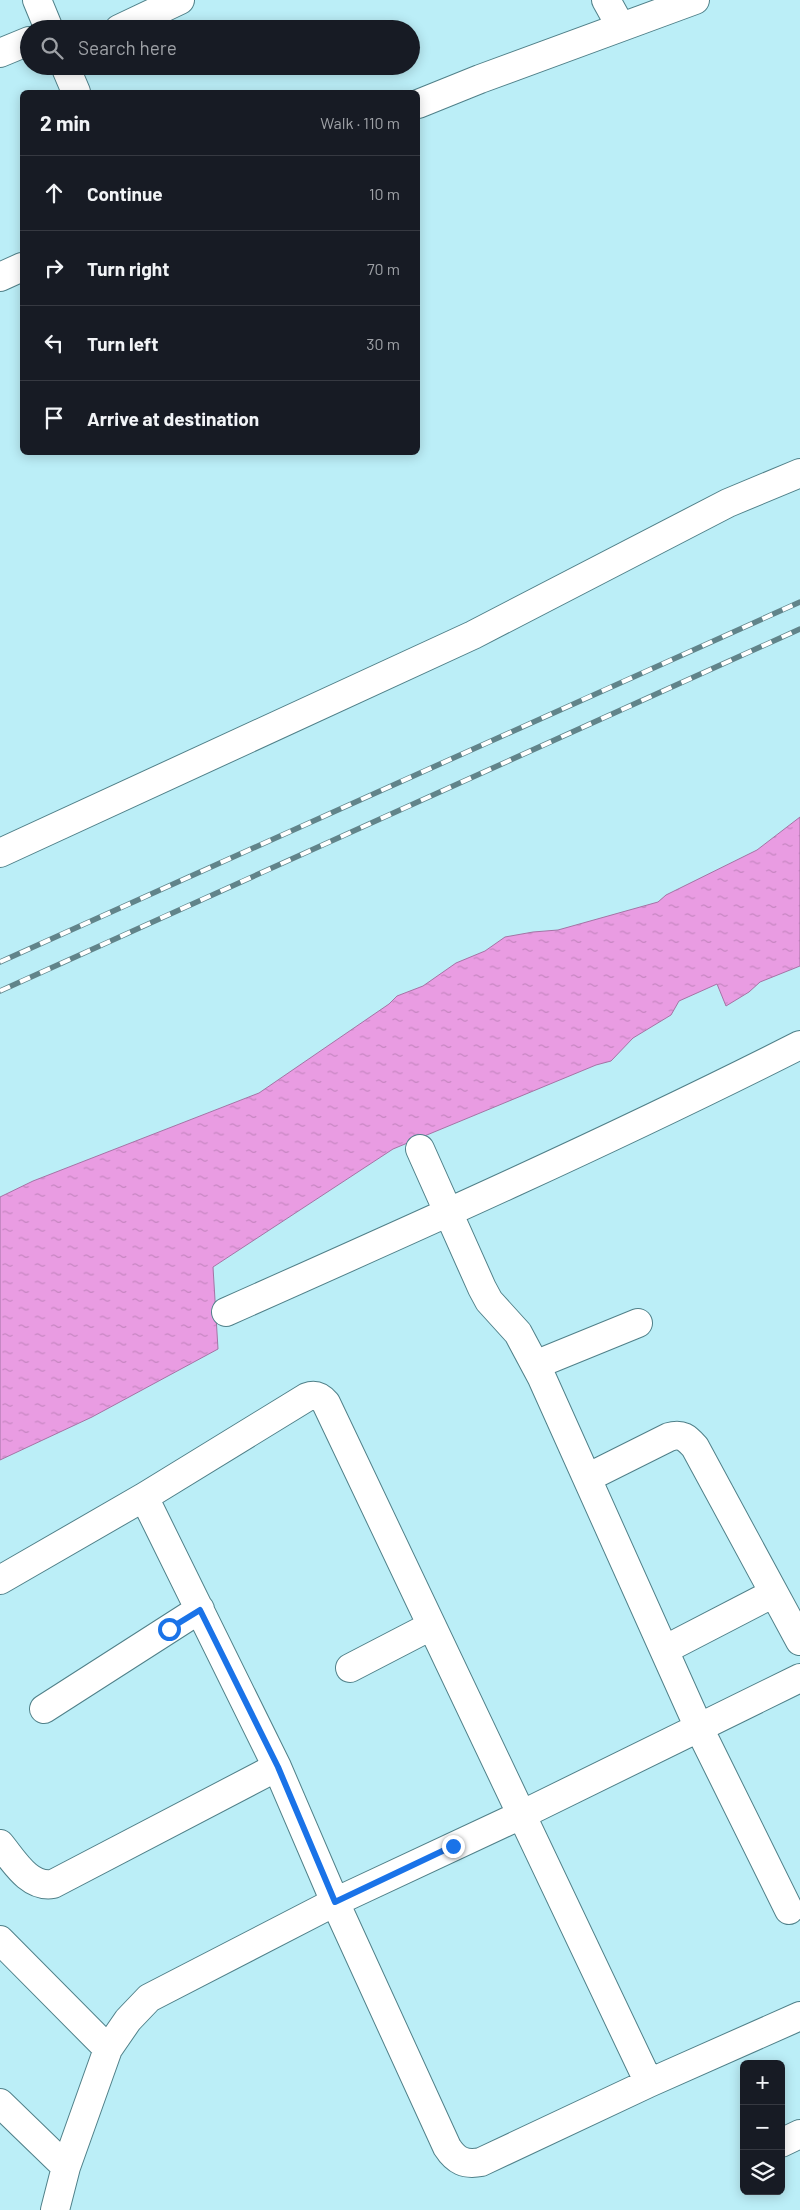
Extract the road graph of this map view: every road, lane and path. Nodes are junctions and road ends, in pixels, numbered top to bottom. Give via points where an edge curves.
1 (37, 0) edge
2 (180, 0) edge
3 (606, 0) edge
4 (695, 0) edge
5 (45, 20) edge
6 (138, 20) edge
7 (621, 27) junction
8 (20, 45) edge
9 (0, 53) edge
10 (69, 75) edge
11 (75, 90) edge
12 (420, 103) edge
13 (20, 269) edge
14 (0, 277) edge
15 (800, 473) edge
16 (0, 853) edge
17 (800, 1045) edge
18 (420, 1149) dead end
19 (449, 1213) junction
20 (226, 1312) dead end
21 (638, 1323) dead end
22 (535, 1364) junction
23 (587, 1478) junction
24 (144, 1497) junction
25 (0, 1580) edge
26 (774, 1593) junction
27 (200, 1610) junction
28 (431, 1626) junction
29 (800, 1641) edge
30 (664, 1650) junction
31 (350, 1668) dead end
32 (800, 1678) edge
33 (44, 1709) dead end
34 (699, 1728) junction
35 (278, 1767) junction
36 (521, 1815) junction
37 (0, 1844) edge
38 (335, 1902) junction
39 (789, 1910) dead end
40 (0, 1940) edge
41 (800, 2016) edge
42 (108, 2049) junction
43 (649, 2083) junction
44 (0, 2103) edge
45 (800, 2134) edge
46 (785, 2141) edge
47 (66, 2167) junction
48 (55, 2210) edge

1 - 5 street
2 - 6 street
3 - 7 street
4 - 7 street
7 - 12 street
8 - 9 street
10 - 11 street
13 - 14 street
15 - 16 street via 728,503 473,635
17 - 19 street
18 - 19 street
19 - 20 street
19 - 22 street via 485,1295 518,1333
21 - 22 street
22 - 23 street
23 - 26 street via 669,1437 683,1436 695,1447
23 - 30 street
24 - 25 street
24 - 27 street
24 - 28 street via 306,1397 317,1396 326,1403
26 - 29 street
26 - 30 street
27 - 33 street
27 - 35 street
28 - 31 street
28 - 36 street
30 - 34 street
32 - 34 street
34 - 36 street
34 - 39 street
35 - 37 street via 53,1884 32,1880
35 - 38 street
36 - 38 street
36 - 43 street
38 - 42 street via 149,1998 128,2020
38 - 43 street via 447,2147 455,2158 465,2163 481,2162
40 - 42 street
41 - 43 street
42 - 47 street
44 - 47 street
45 - 46 street
47 - 48 street

